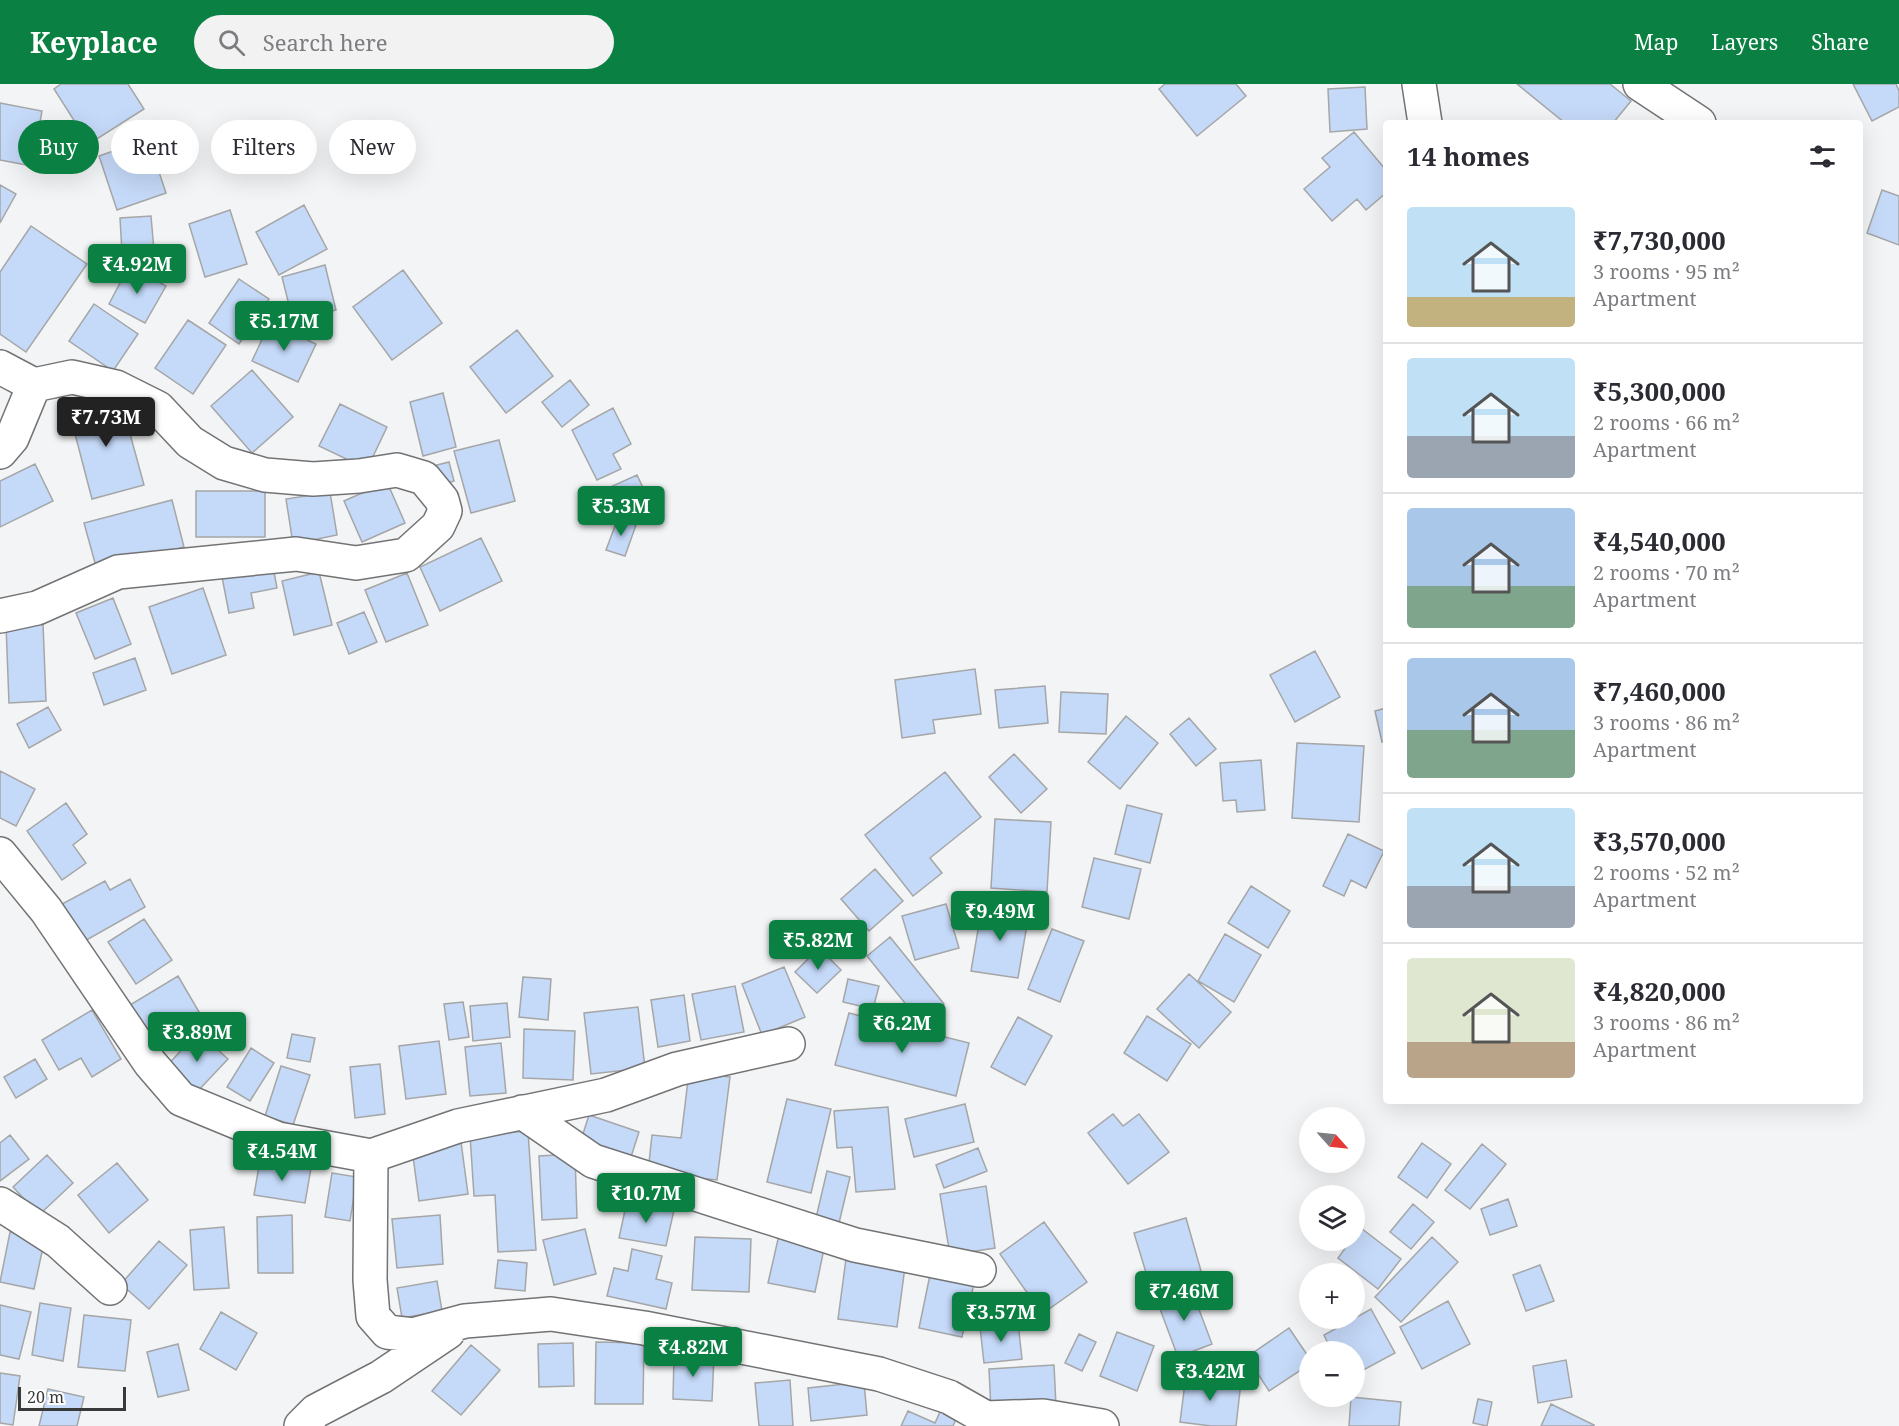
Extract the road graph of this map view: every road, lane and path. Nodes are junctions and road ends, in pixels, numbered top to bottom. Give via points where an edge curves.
1 (1419, 84) edge
2 (1640, 84) edge
3 (1425, 120) edge
4 (1694, 120) edge
5 (0, 367) edge
6 (34, 385) junction
7 (0, 452) edge
8 (0, 616) edge
9 (0, 855) edge
10 (788, 1044) dead end
11 (522, 1112) junction
12 (371, 1156) junction
13 (0, 1204) edge
14 (979, 1270) dead end
15 (110, 1288) dead end
16 (465, 1321) junction
17 (301, 1426) edge
18 (1102, 1426) edge

1 - 3 street
2 - 4 street
5 - 6 street
6 - 7 street via 12,438
6 - 8 street via 72,377 116,387 158,408 190,442 224,463 265,475 313,479 397,470 424,478 442,500 445,511 438,526 406,555 356,563 296,554 118,572 37,608
9 - 12 street via 46,910 150,1063 181,1099 278,1139
10 - 11 street via 677,1069 606,1095
11 - 12 street via 458,1126
11 - 14 street via 593,1161 855,1245
12 - 16 street via 373,1316 387,1332 413,1335
13 - 15 street via 58,1241
16 - 17 street via 381,1377 316,1411
16 - 18 street via 551,1314 644,1328 879,1374 949,1397 986,1418 1042,1416

